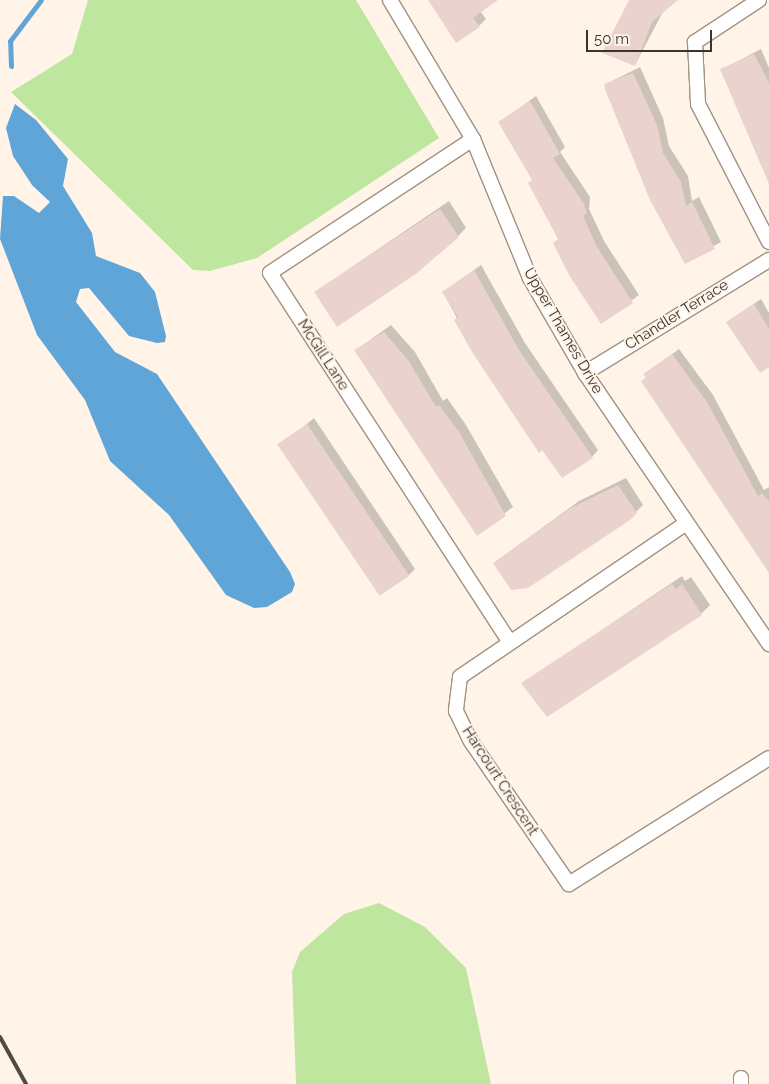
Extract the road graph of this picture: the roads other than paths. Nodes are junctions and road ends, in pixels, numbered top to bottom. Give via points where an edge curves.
1 (390, 0) edge
2 (759, 0) edge
3 (473, 139) junction
4 (769, 242) edge
5 (769, 260) edge
6 (585, 374) junction
7 (685, 524) junction
8 (510, 642) junction
9 (769, 644) edge
10 (769, 758) edge

1 - 3 street, Upper Thames Drive
2 - 4 street via 695,42 698,104
3 - 6 street, Upper Thames Drive via 530,278
3 - 8 street, McGill Lane via 270,273
5 - 6 street, Chandler Terrace
6 - 7 street, Upper Thames Drive
7 - 8 street, Harcourt Crescent
7 - 9 street, Upper Thames Drive
8 - 10 street, Harcourt Crescent via 460,677 456,711 470,740 569,884

